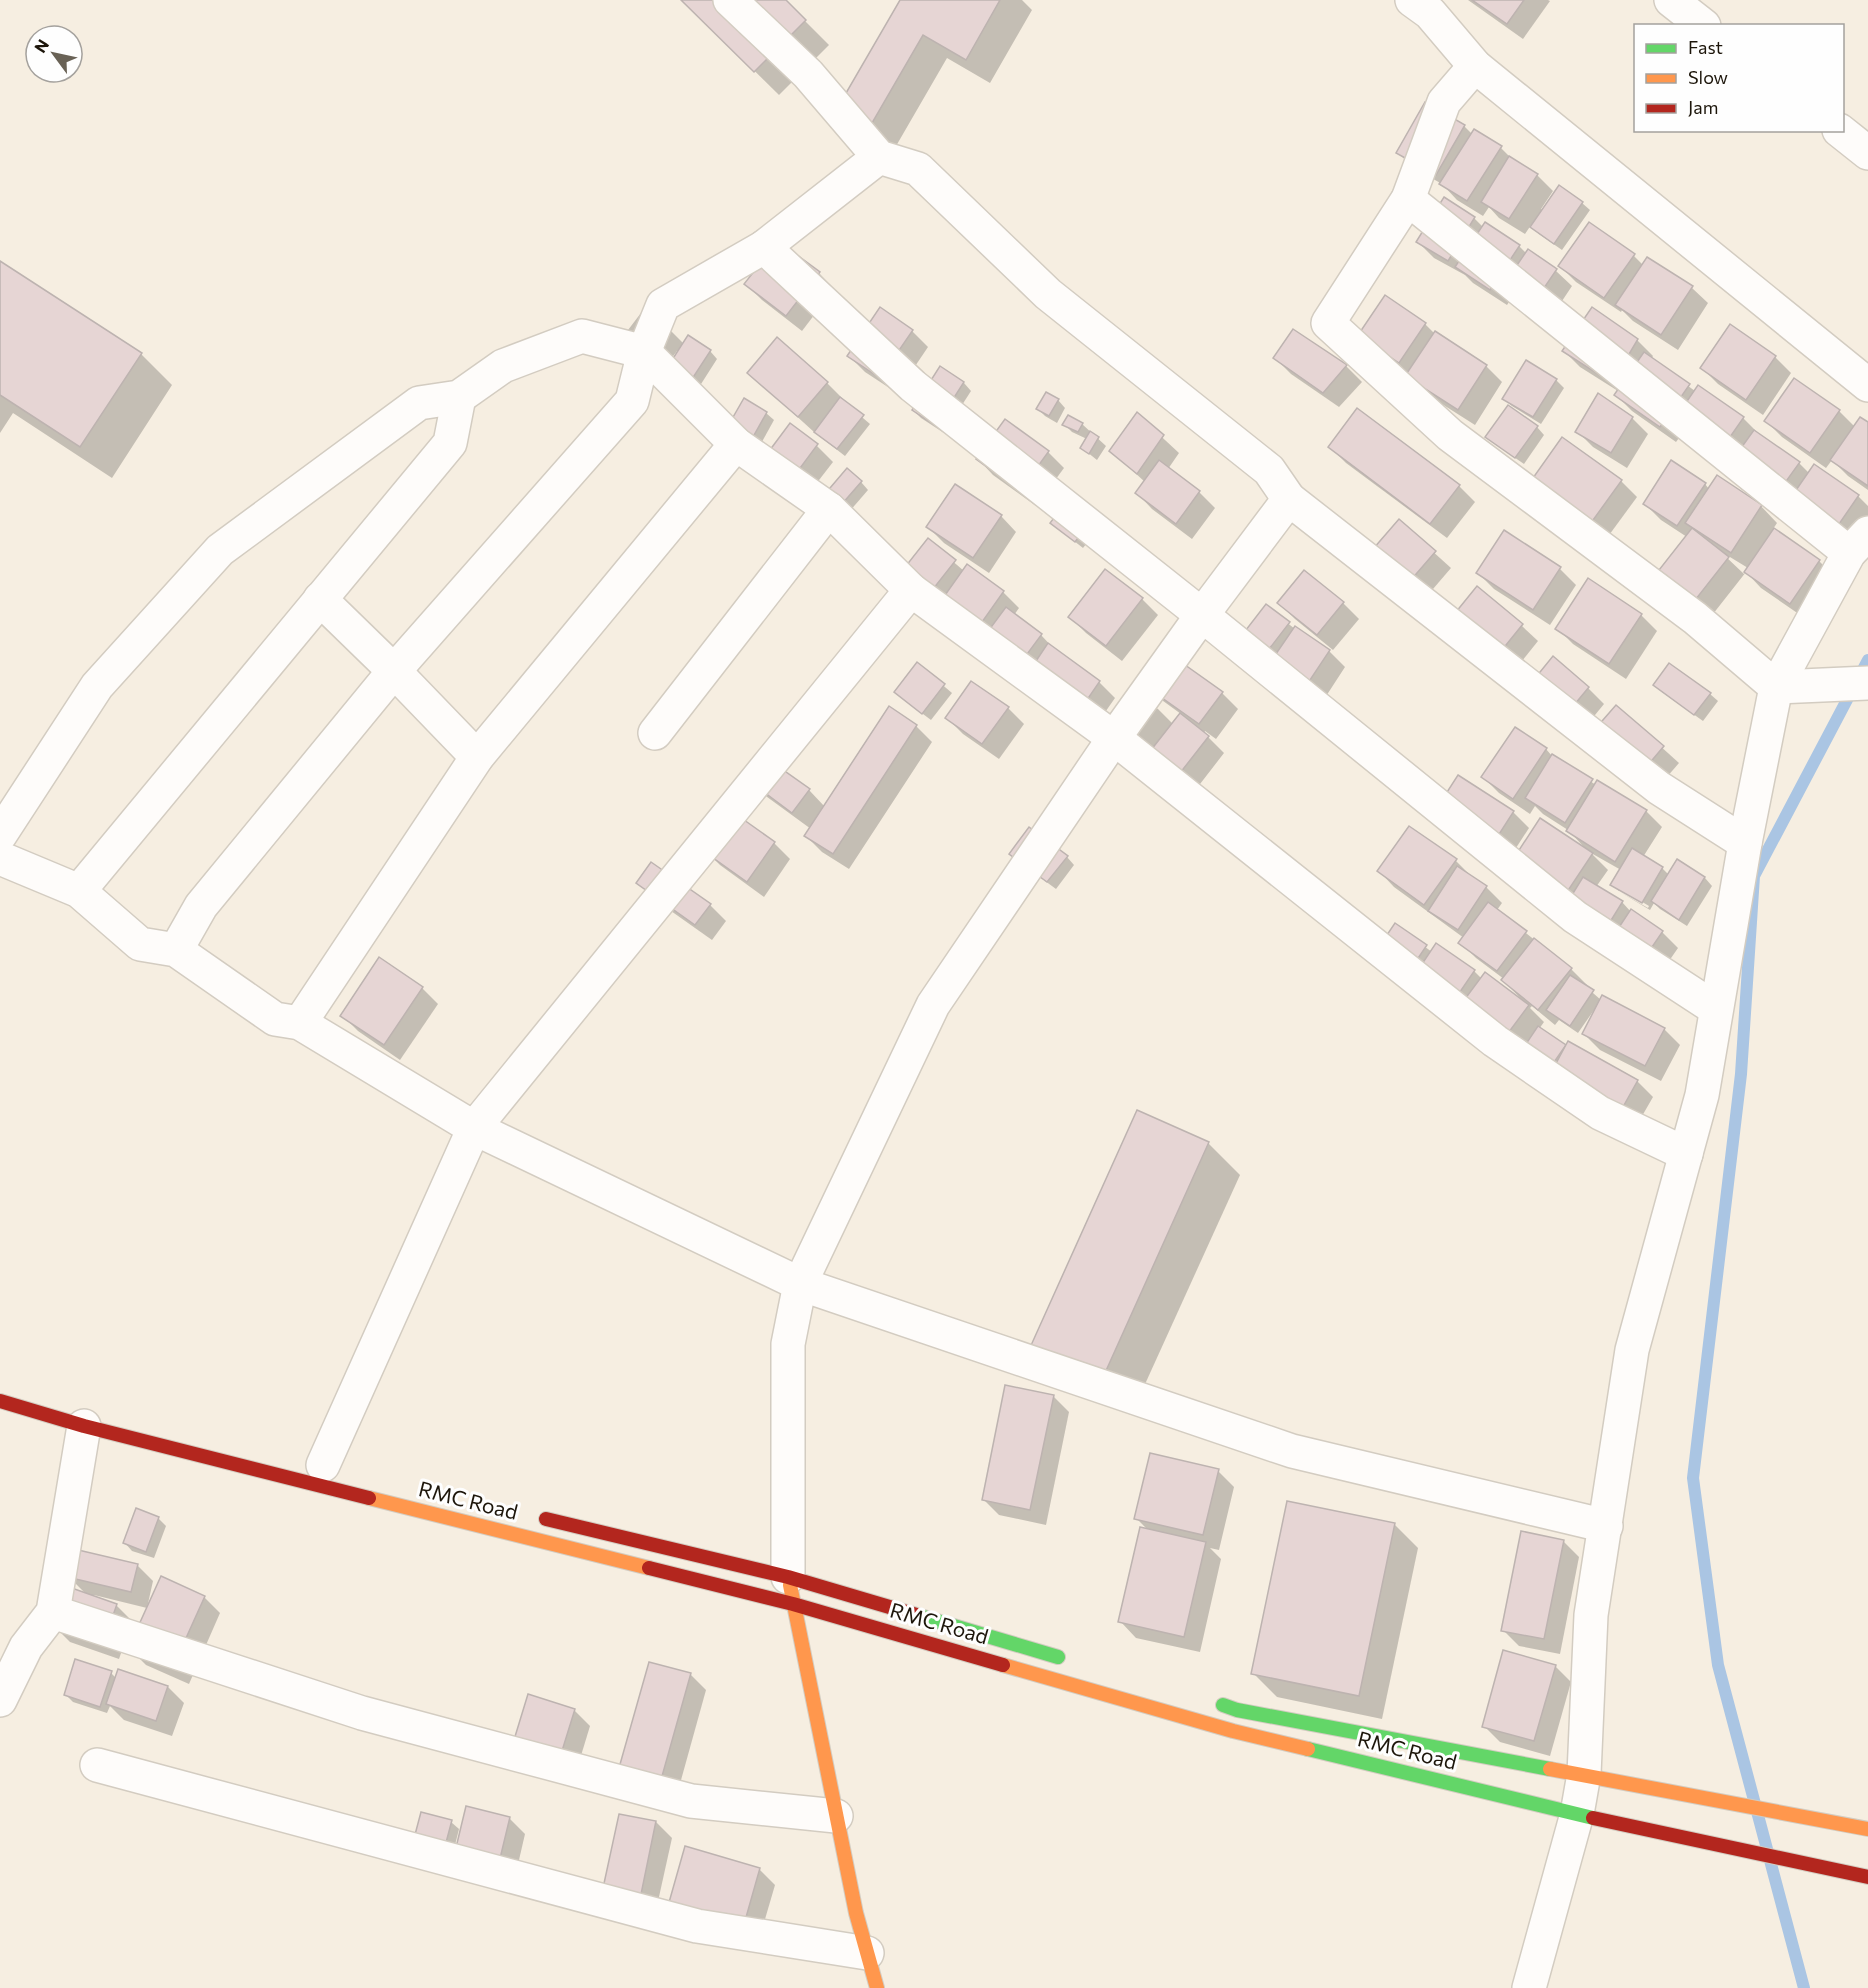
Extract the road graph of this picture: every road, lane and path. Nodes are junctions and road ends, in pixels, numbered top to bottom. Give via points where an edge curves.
1 (730, 0) edge
2 (1412, 0) edge
3 (1671, 0) edge
4 (1701, 24) edge
5 (1475, 66) junction
6 (1842, 132) edge
7 (1868, 153) edge
8 (879, 156) junction
9 (1408, 199) junction
10 (764, 247) junction
11 (644, 352) junction
12 (1868, 385) edge
13 (459, 397) junction
14 (736, 444) junction
15 (1289, 499) junction
16 (829, 509) junction
17 (1859, 543) edge
18 (911, 590) junction
19 (320, 599) junction
20 (1202, 615) junction
21 (393, 671) junction
22 (1868, 683) edge
23 (1776, 687) junction
24 (656, 733) dead end
25 (1114, 738) junction
26 (477, 757) junction
27 (0, 835) edge
28 (1745, 843) junction
29 (0, 858) edge
30 (79, 891) junction
31 (176, 950) junction
32 (1716, 1009) junction
33 (300, 1023) junction
34 (474, 1128) junction
35 (1686, 1154) junction
36 (800, 1284) junction
37 (0, 1401) edge
38 (84, 1426) junction
39 (323, 1465) dead end
40 (532, 1515) dead end
41 (1606, 1526) junction
42 (791, 1591) junction
43 (53, 1612) junction
44 (1069, 1660) dead end
45 (0, 1700) edge
46 (1215, 1703) dead end
47 (97, 1765) dead end
48 (1584, 1774) junction
49 (1577, 1814) junction
50 (836, 1816) junction
51 (1868, 1829) edge
52 (1868, 1877) edge
53 (867, 1953) junction
54 (1539, 1982) edge
55 (877, 1988) edge

1 - 8 street via 808,74
2 - 5 street via 1430,13
3 - 4 street
5 - 9 street via 1444,102
5 - 12 street
6 - 7 street
8 - 10 street
8 - 15 street via 918,169 1048,294 1269,470
9 - 17 street
9 - 23 street via 1328,323 1450,435 1695,618
10 - 11 street via 663,305
10 - 20 street via 913,386
11 - 13 street via 582,336 504,366
11 - 14 street
11 - 21 street via 632,401
13 - 19 street via 450,443
13 - 27 street via 419,403 220,550 97,686
14 - 16 street
14 - 26 street
15 - 20 street
15 - 28 street via 1659,788
16 - 18 street
16 - 24 street
17 - 23 street
18 - 25 street
18 - 34 street
19 - 21 street
19 - 30 street
20 - 25 street
20 - 32 street via 1575,917
21 - 26 street
21 - 31 street via 201,906
22 - 23 street
23 - 28 street
25 - 35 street via 1495,1041 1600,1113
25 - 36 street via 933,1005
26 - 33 street
28 - 32 street
29 - 30 street
30 - 31 street via 141,944
31 - 33 street via 275,1019
32 - 35 street via 1702,1095
33 - 34 street
34 - 36 street
34 - 39 street
35 - 41 street via 1632,1350
36 - 41 street via 1292,1451
36 - 42 street via 788,1344
37 - 38 street, RMC Road
38 - 42 street, RMC Road
38 - 43 street
40 - 42 street, RMC Road
41 - 48 street via 1591,1615
42 - 44 street, RMC Road
42 - 49 street, RMC Road via 1233,1731
42 - 50 street
43 - 45 street via 26,1647
43 - 50 street via 362,1713 691,1801
46 - 48 street, RMC Road
47 - 53 street via 697,1926
48 - 49 street
48 - 51 street, RMC Road
49 - 52 street, RMC Road
49 - 54 street
50 - 53 street
53 - 55 street

